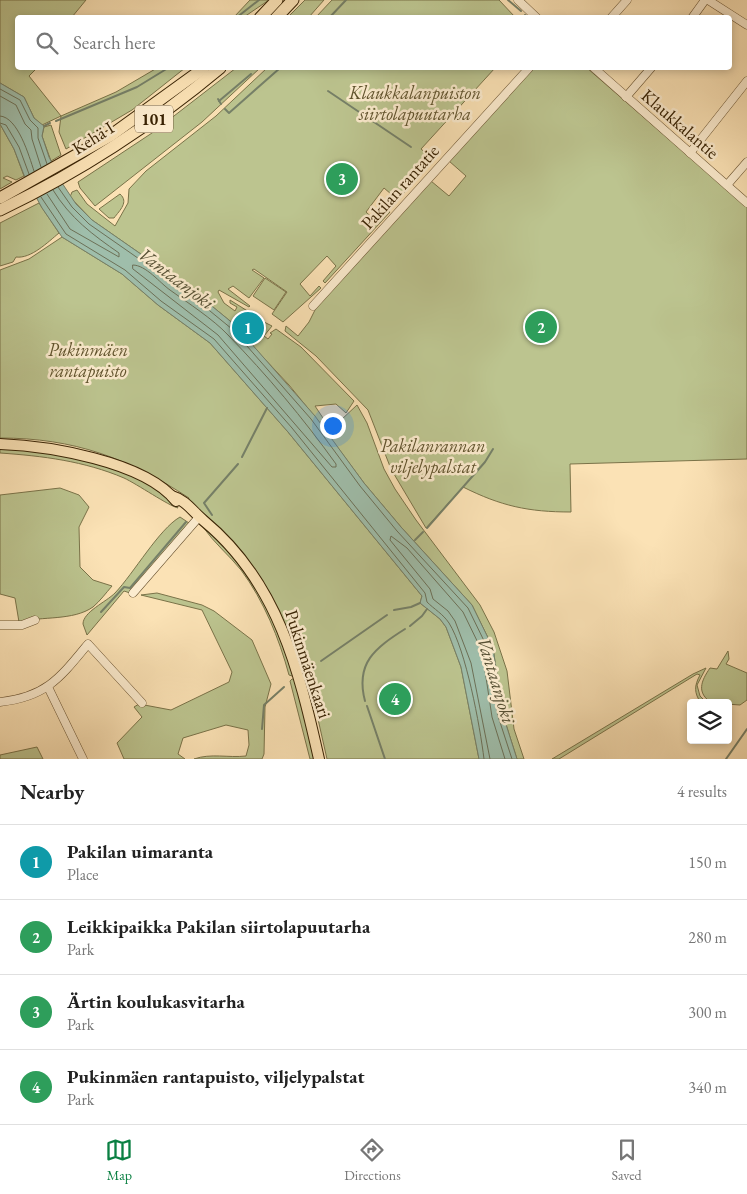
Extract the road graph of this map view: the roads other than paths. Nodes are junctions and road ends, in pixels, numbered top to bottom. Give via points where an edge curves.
1 (277, 0) edge
2 (293, 0) edge
3 (518, 0) edge
4 (627, 0) edge
5 (707, 0) edge
6 (263, 15) edge
7 (279, 15) edge
8 (534, 15) edge
9 (614, 15) edge
10 (694, 15) edge
11 (731, 15) edge
12 (732, 16) edge
13 (747, 25) edge
14 (201, 70) edge
15 (217, 70) edge
16 (527, 70) edge
17 (596, 70) edge
18 (650, 70) edge
19 (747, 81) edge
20 (626, 97) junction
21 (690, 152) junction
22 (81, 160) junction
23 (747, 162) edge
24 (727, 186) junction
25 (3, 202) edge
26 (747, 203) edge
27 (313, 306) dead end
28 (0, 444) edge
29 (199, 516) junction
30 (133, 593) dead end
31 (36, 620) dead end
32 (0, 625) edge
33 (48, 688) junction
34 (0, 702) edge
35 (142, 703) dead end
36 (82, 759) edge
37 (319, 759) edge

1 - 6 highway
2 - 7 highway
3 - 8 street
4 - 9 street
5 - 10 street
5 - 11 street
12 - 13 street
14 - 22 highway, Kehä I / 101
15 - 22 highway, Kehä I / 101 via 140,129
16 - 27 street, Pakilan rantatie
17 - 20 street, Klaukkalantie
18 - 20 street
19 - 21 street
20 - 21 street, Klaukkalantie
21 - 24 street, Klaukkalantie
22 - 25 highway, Kehä I / 101
23 - 24 street
24 - 26 street, Klaukkalantie
28 - 29 main road, Pukinmäenkaari via 56,449 92,457 142,477 187,503
29 - 30 street
29 - 37 main road, Pukinmäenkaari via 239,554 272,604 298,673
31 - 32 street via 22,625
33 - 34 street via 27,697
33 - 35 street via 88,644
33 - 36 street

